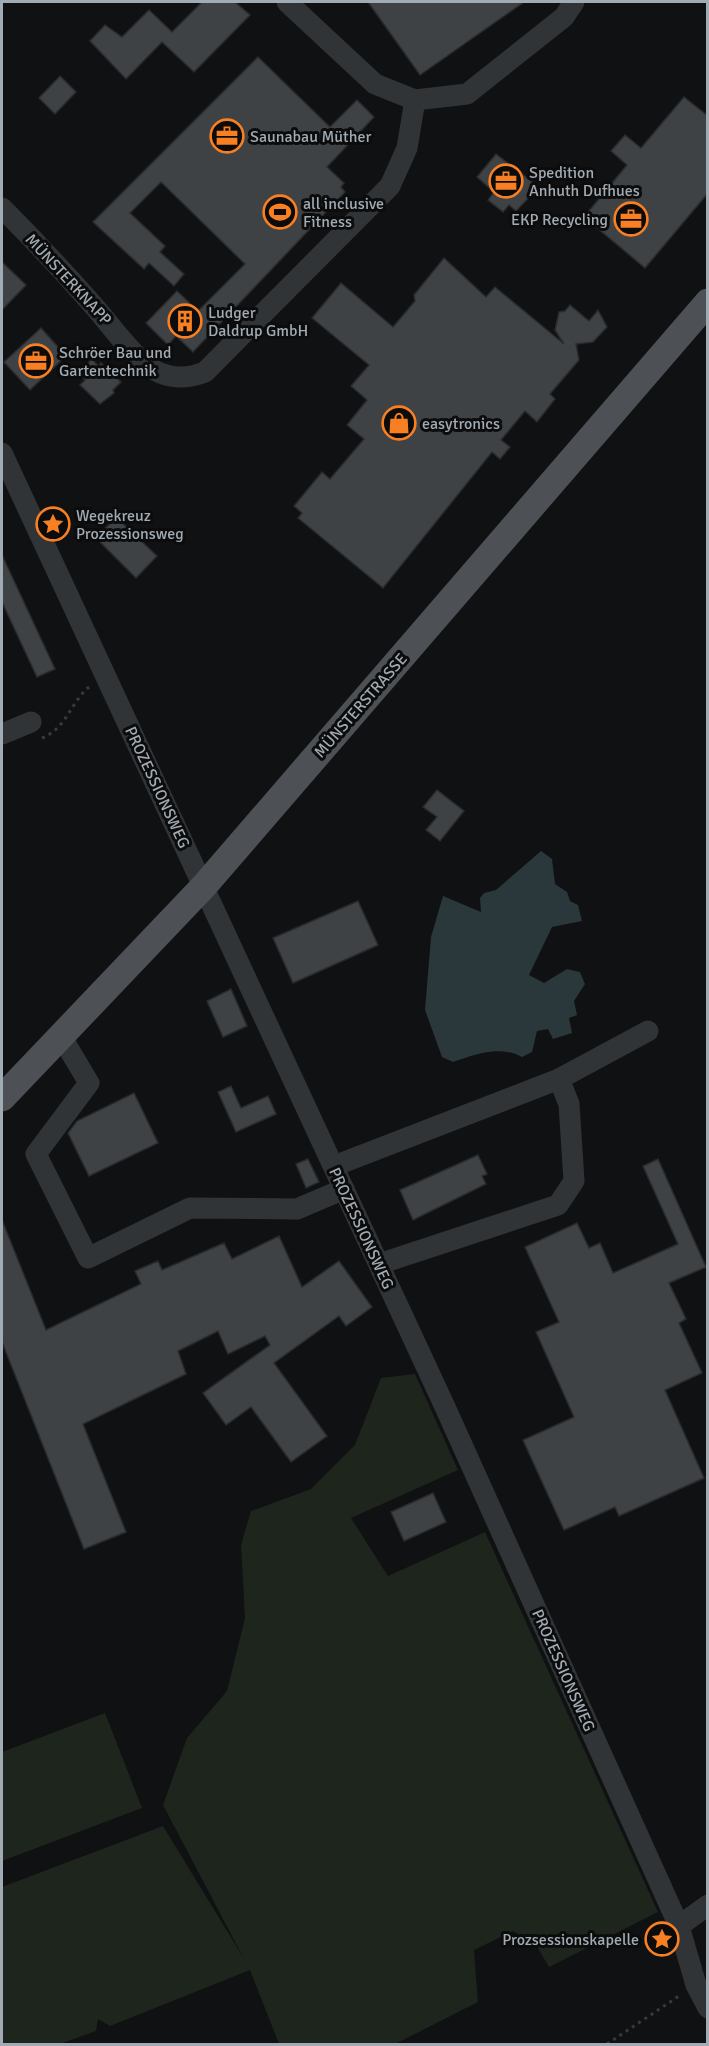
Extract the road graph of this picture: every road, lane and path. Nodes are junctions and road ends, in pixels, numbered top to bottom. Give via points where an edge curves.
1 (287, 2) edge
2 (574, 2) edge
3 (415, 100) junction
4 (2, 208) edge
5 (708, 302) edge
6 (2, 453) edge
7 (105, 675) junction
8 (35, 731) joint
9 (2, 734) edge
10 (204, 886) junction
11 (648, 1032) dead end
12 (61, 1036) junction
13 (559, 1078) junction
14 (2, 1098) edge
15 (334, 1166) junction
16 (344, 1189) junction
17 (379, 1264) junction
18 (708, 1905) edge
19 (679, 1926) junction
20 (696, 1985) junction
21 (708, 2008) edge
22 (607, 2044) edge

1 - 3 street via 375,84
2 - 3 street via 564,17 468,94
3 - 4 street, MÜNSTERKNAPP via 407,148 390,186 250,330 199,374 169,375 144,362 45,250
5 - 10 main road, MÜNSTERSTRASSE
6 - 7 street, PROZESSIONSWEG
7 - 8 path via 75,701 60,728
7 - 10 street, PROZESSIONSWEG
8 - 9 street
10 - 12 main road, MÜNSTERSTRASSE
10 - 15 street, PROZESSIONSWEG
11 - 13 street
12 - 14 main road, MÜNSTERSTRASSE
12 - 16 street via 89,1083 36,1154 88,1258 190,1208 297,1209
13 - 15 street
13 - 17 street via 569,1104 574,1181 558,1205
15 - 16 street, PROZESSIONSWEG
16 - 17 street, PROZESSIONSWEG
17 - 19 street, PROZESSIONSWEG
18 - 19 street
19 - 20 street, PROZESSIONSWEG
20 - 21 street, PROZESSIONSWEG
20 - 22 path

